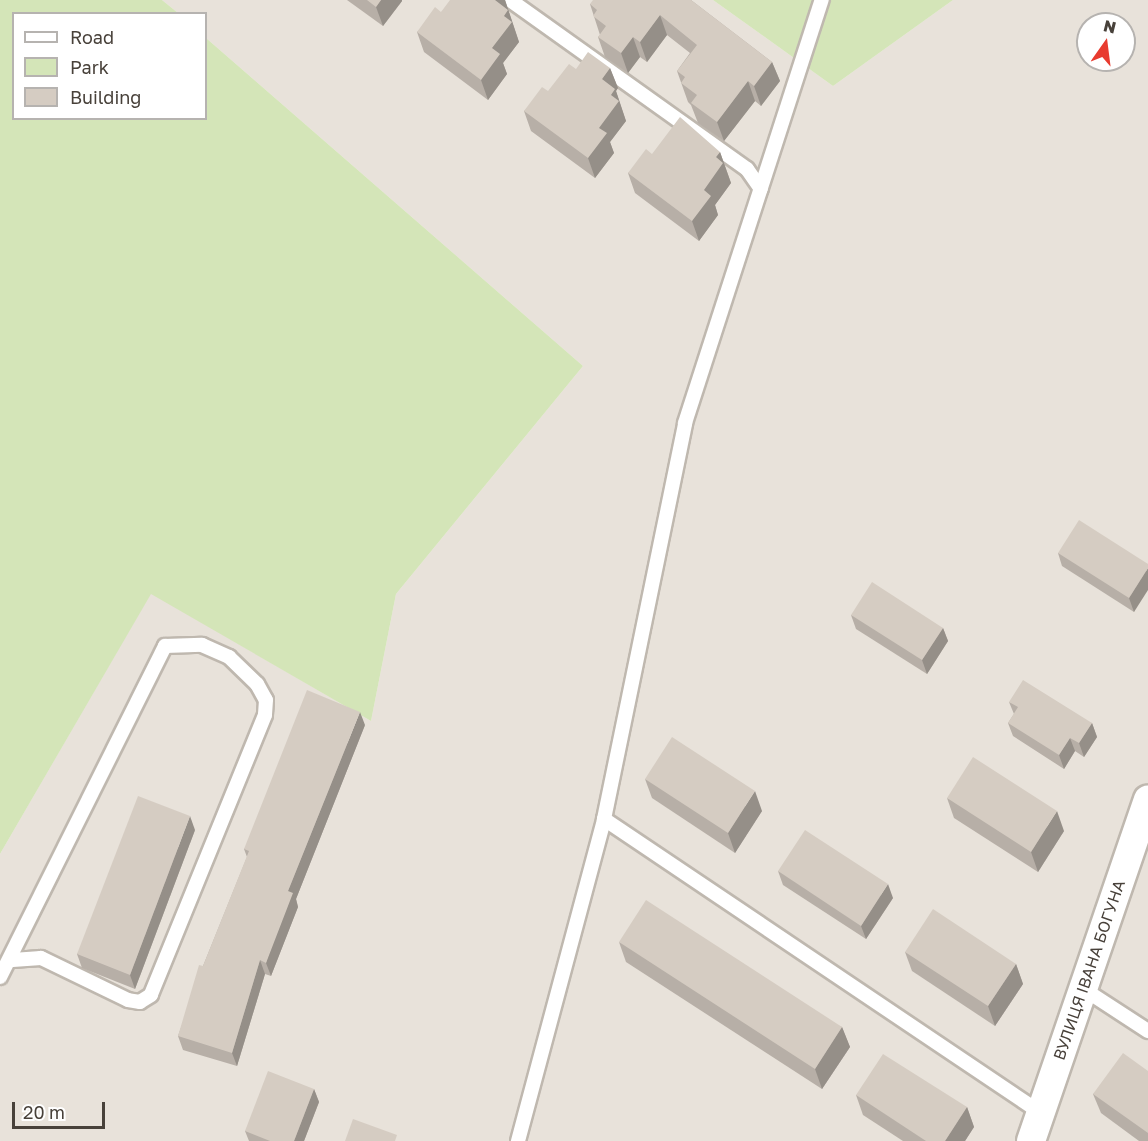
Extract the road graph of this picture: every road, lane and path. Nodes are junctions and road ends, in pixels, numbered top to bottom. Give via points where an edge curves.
1 (510, 0) edge
2 (822, 0) edge
3 (761, 189) junction
4 (1148, 799) edge
5 (604, 819) junction
6 (9, 960) junction
7 (0, 977) edge
8 (1082, 988) junction
9 (1148, 1031) edge
10 (1041, 1113) junction
11 (518, 1141) edge
12 (1031, 1141) edge

1 - 3 lane via 747,170
2 - 3 lane
3 - 5 lane via 685,423
4 - 8 street, ВУЛИЦЯ ІВАНА БОГУНА
5 - 10 lane
5 - 11 lane
6 - 6 lane via 41,958 128,1000 140,1002 151,995 265,715 267,700 257,684 229,657 202,645 165,646
6 - 7 lane
8 - 9 lane
8 - 10 street, ВУЛИЦЯ ІВАНА БОГУНА
10 - 12 street, ВУЛИЦЯ ІВАНА БОГУНА

